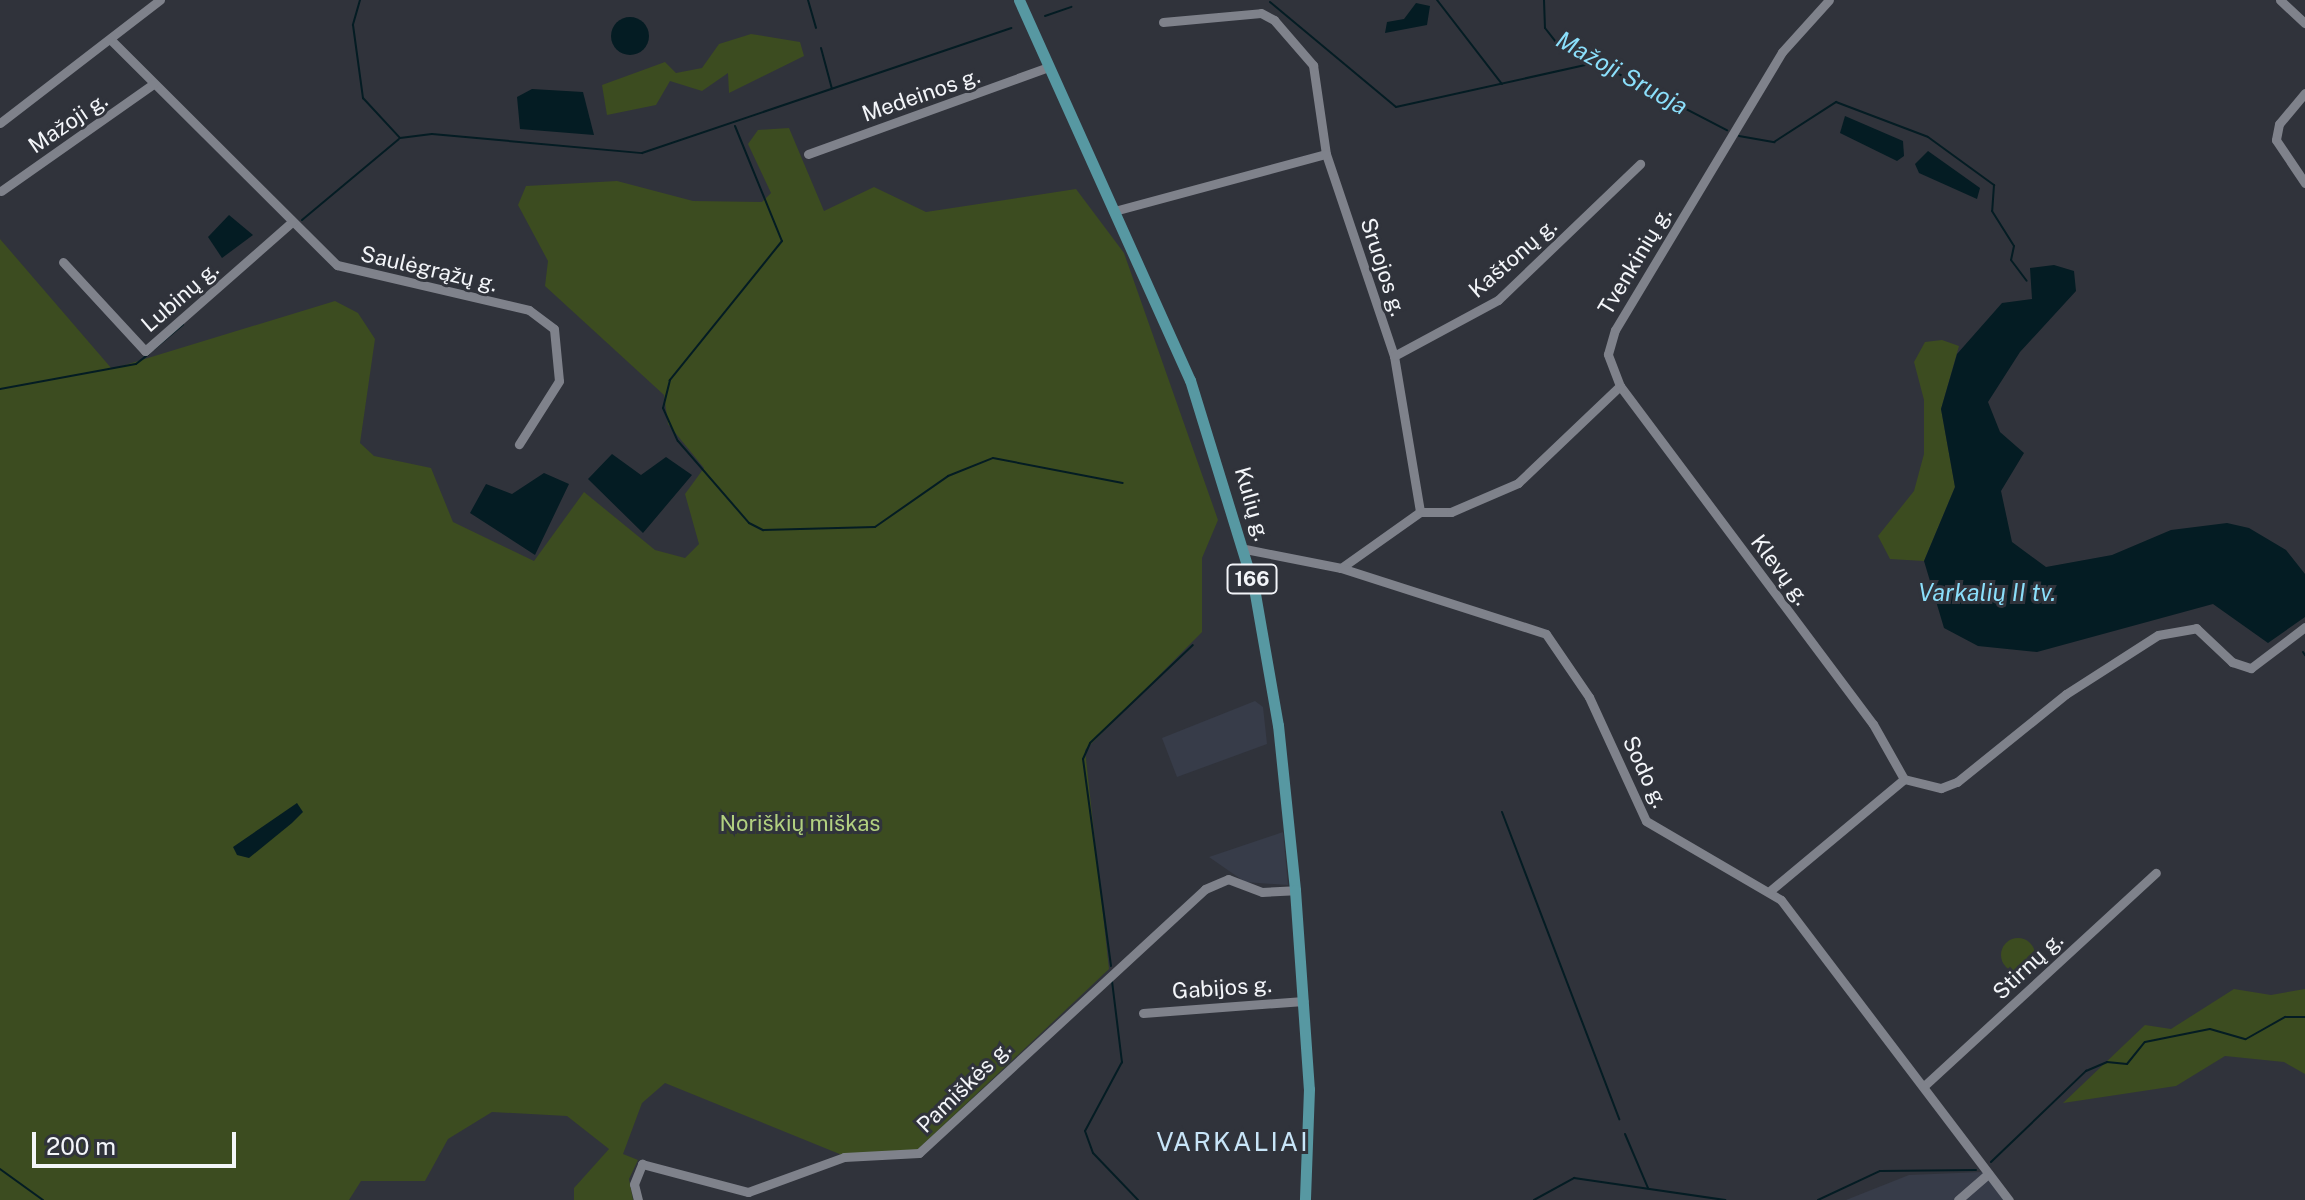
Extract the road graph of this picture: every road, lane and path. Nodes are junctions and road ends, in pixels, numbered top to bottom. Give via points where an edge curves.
1 (160, 0) edge
2 (1019, 0) edge
3 (1829, 0) edge
4 (2280, 0) edge
5 (1163, 22) dead end
6 (2305, 23) edge
7 (111, 40) junction
8 (1045, 68) junction
9 (153, 84) junction
10 (2305, 93) edge
11 (0, 123) edge
12 (808, 154) dead end
13 (1326, 154) junction
14 (1640, 164) dead end
15 (2305, 183) edge
16 (1, 191) edge
17 (1118, 210) junction
18 (292, 222) junction
19 (63, 262) dead end
20 (1394, 356) junction
21 (1620, 386) junction
22 (519, 444) dead end
23 (1420, 512) junction
24 (1245, 549) junction
25 (1341, 568) junction
26 (2305, 627) edge
27 (1904, 779) junction
28 (2156, 873) dead end
29 (1295, 890) junction
30 (1771, 890) junction
31 (1304, 1001) junction
32 (1143, 1013) dead end
33 (1924, 1086) junction
34 (1988, 1174) junction
35 (638, 1200) edge
36 (1305, 1200) edge
37 (1958, 1200) edge
38 (2009, 1200) edge

1 - 7 street
2 - 8 main road, Kulių g. / 166
3 - 21 street, Tvenkinių g. via 1782,52 1615,330 1608,354
4 - 6 street
5 - 13 street, Sruojos g. via 1261,13 1274,20 1313,65
7 - 9 street, Saulėgrąžų g.
7 - 11 street
8 - 12 street, Medeinos g.
8 - 17 main road, Kulių g. / 166
9 - 16 street, Mažoji g.
9 - 18 street, Saulėgrąžų g.
10 - 15 street via 2279,124 2276,140
13 - 17 street
13 - 20 street, Sruojos g.
14 - 20 street, Kaštonų g. via 1498,300
17 - 24 main road, Kulių g. / 166 via 1190,380
18 - 19 street, Lubinų g. via 145,351
18 - 22 street, Saulėgrąžų g. via 337,265 529,310 554,329 559,381
20 - 23 street, Sruojos g.
21 - 23 street via 1518,483 1451,512
21 - 27 street, Klevų g. via 1873,724
23 - 25 street
24 - 25 street, Sodo g.
24 - 29 main road, Kulių g. / 166 via 1278,725
25 - 30 street, Sodo g. via 1546,634 1589,697 1646,821
26 - 27 street via 2245,668 2196,628 2168,632 2066,694 1957,782 1941,788
27 - 30 street
28 - 33 street, Stirnų g.
29 - 31 main road, Kulių g. / 166
29 - 35 street, Pamiškės g. via 1262,892 1228,879 1205,889 919,1153 844,1157 748,1192 642,1164 634,1184
30 - 33 street, Sodo g.
31 - 32 street, Gabijos g.
31 - 36 main road, Kulių g. / 166
33 - 34 street, Sodo g.
34 - 37 street
34 - 38 street, Sodo g.

